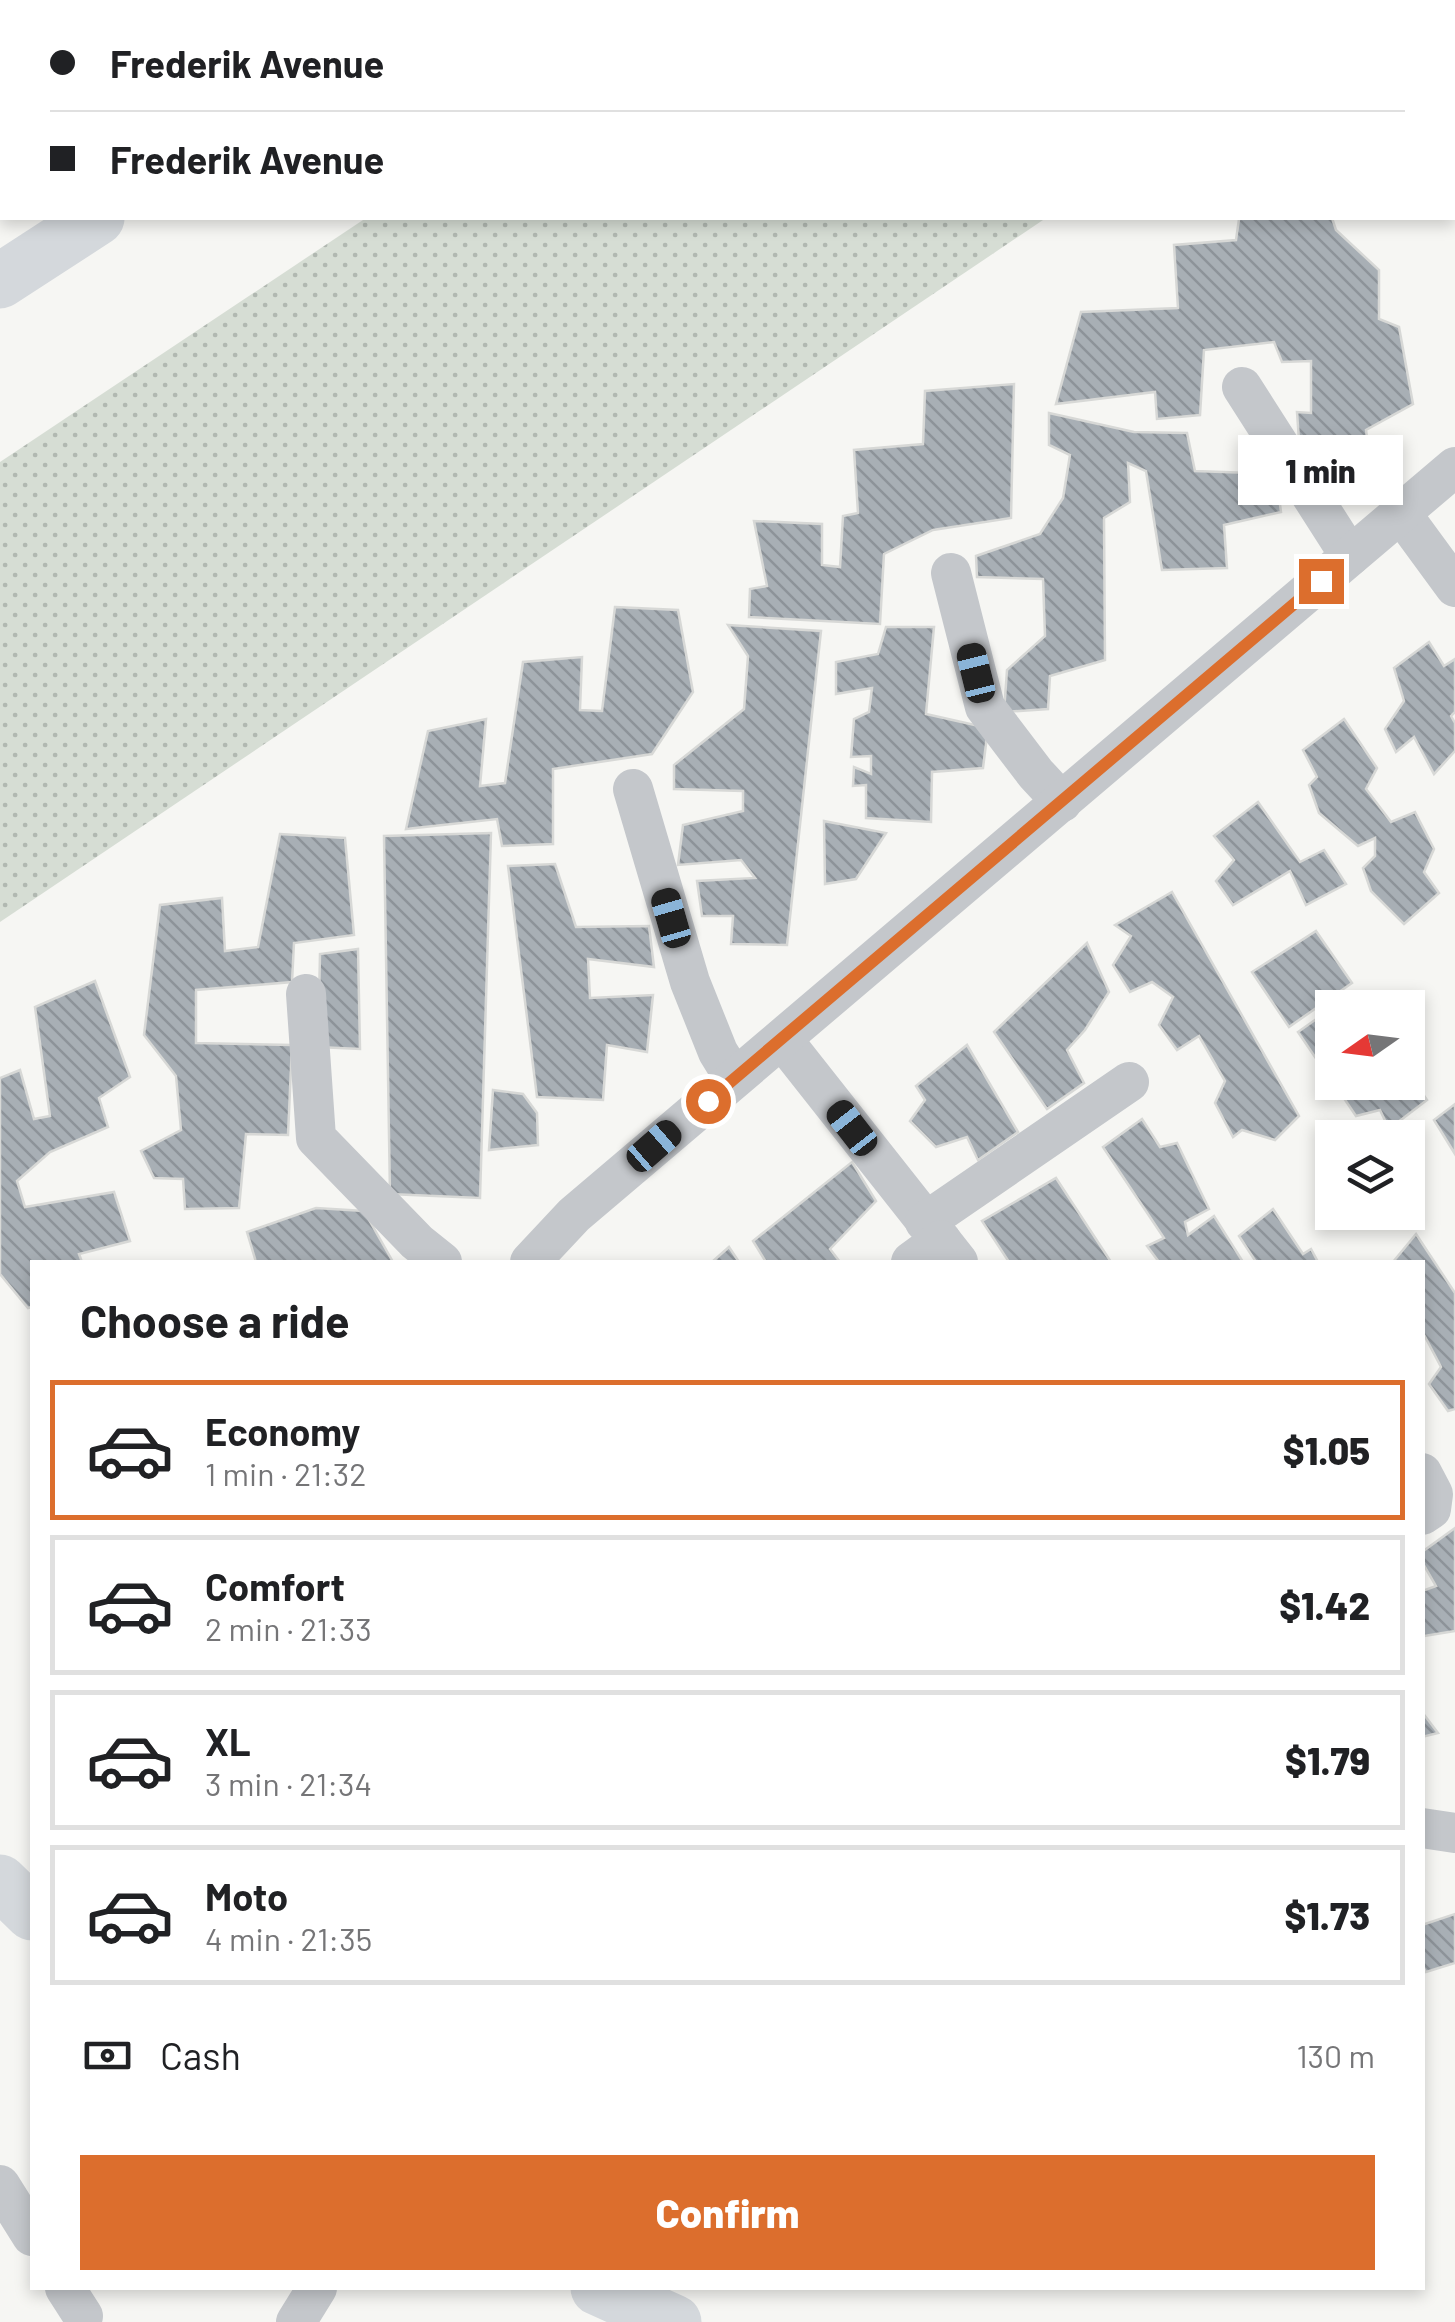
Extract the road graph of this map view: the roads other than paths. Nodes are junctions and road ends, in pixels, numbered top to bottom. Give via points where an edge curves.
1 (94, 220) edge
2 (0, 281) edge
3 (1242, 386) dead end
4 (1455, 466) edge
5 (1400, 512) junction
6 (1350, 556) junction
7 (951, 573) dead end
8 (1455, 587) edge
9 (633, 789) dead end
10 (1062, 802) junction
11 (306, 994) dead end
12 (782, 1040) junction
13 (734, 1078) junction
14 (1129, 1082) dead end
15 (934, 1247) edge
16 (439, 1260) edge
17 (532, 1260) edge
18 (1425, 1479) edge
19 (1425, 1513) edge
20 (0, 1882) edge
21 (30, 1911) edge
22 (0, 2184) edge
23 (30, 2233) edge
24 (315, 2290) edge
25 (602, 2290) edge
26 (296, 2322) edge
27 (674, 2322) edge

1 - 2 main road
3 - 6 street
4 - 5 street
5 - 6 street
5 - 8 street
6 - 10 street
7 - 10 street via 984,707
9 - 13 street via 690,982
10 - 12 street
11 - 16 street via 316,1138
12 - 13 street
12 - 15 street
13 - 17 street via 574,1215
14 - 15 street
18 - 19 street via 1433,1494
20 - 21 main road
22 - 23 street
24 - 26 street
25 - 27 main road

